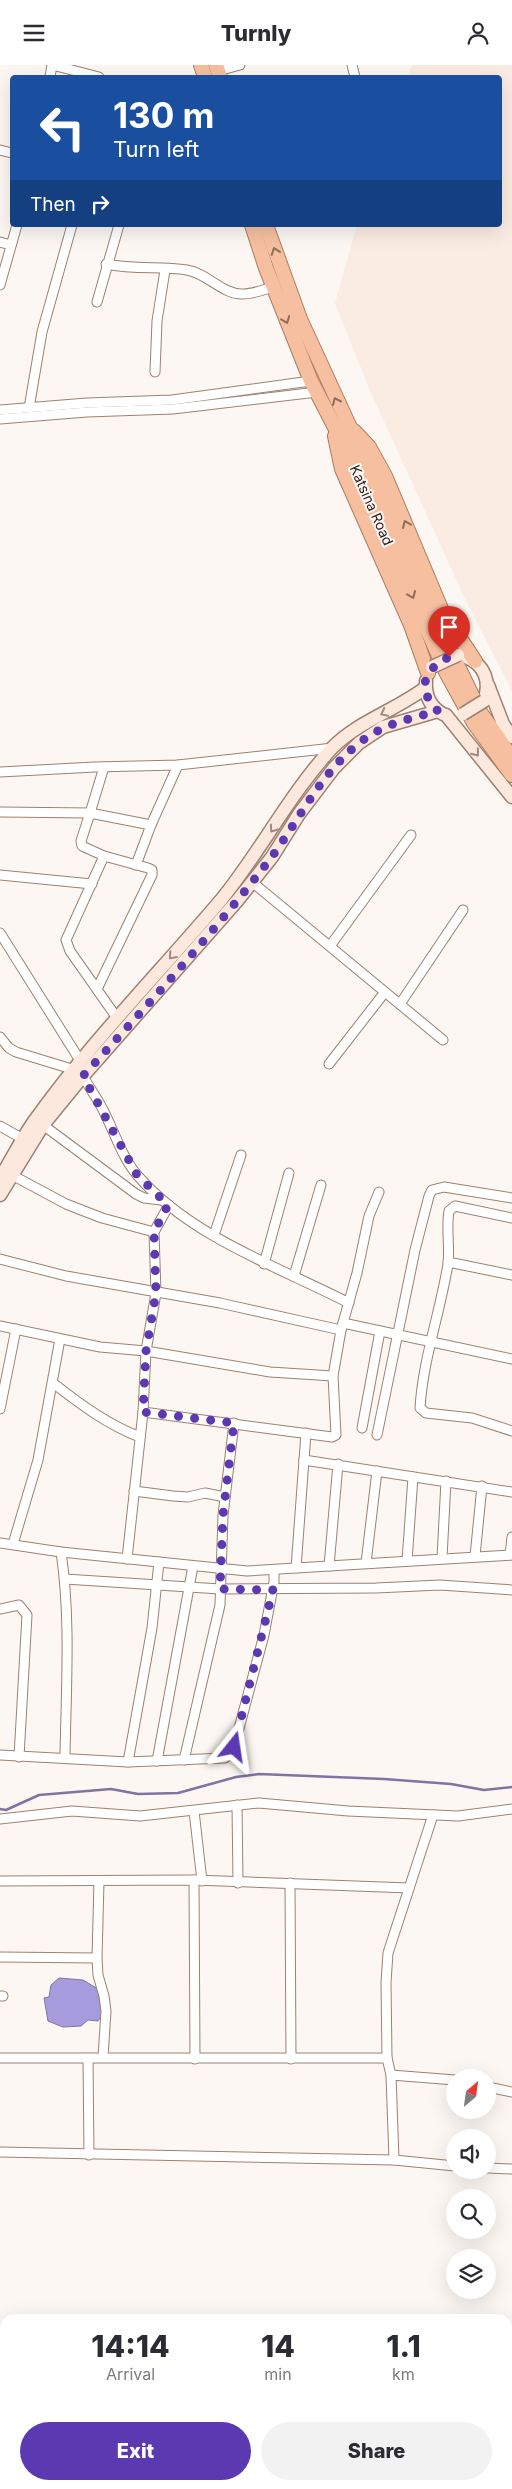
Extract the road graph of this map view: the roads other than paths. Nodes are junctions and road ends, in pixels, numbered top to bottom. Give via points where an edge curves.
1 (52, 65) edge
2 (240, 65) edge
3 (218, 71) edge
4 (91, 75) edge
5 (16, 227) edge
6 (71, 227) edge
7 (118, 227) edge
8 (253, 227) edge
9 (267, 227) edge
10 (0, 242) edge
11 (12, 245) junction
12 (106, 264) junction
13 (165, 270) junction
14 (0, 285) edge
15 (273, 287) junction
16 (97, 302) dead end
17 (155, 373) dead end
18 (314, 386) junction
19 (29, 408) junction
20 (0, 410) edge
21 (0, 419) edge
22 (341, 426) junction
23 (475, 661) junction
24 (430, 670) junction
25 (488, 684) junction
26 (425, 688) junction
27 (442, 713) junction
28 (512, 737) edge
29 (333, 748) junction
30 (512, 758) edge
31 (178, 765) junction
32 (104, 767) junction
33 (0, 772) edge
34 (512, 775) edge
35 (512, 797) edge
36 (0, 812) edge
37 (90, 813) junction
38 (151, 825) junction
39 (411, 835) dead end
40 (104, 856) junction
41 (136, 865) junction
42 (0, 875) edge
43 (252, 882) junction
44 (92, 884) junction
45 (463, 910) dead end
46 (0, 933) edge
47 (330, 946) junction
48 (97, 989) junction
49 (385, 992) junction
50 (400, 1004) junction
51 (118, 1018) junction
52 (0, 1037) edge
53 (443, 1040) dead end
54 (329, 1064) dead end
55 (80, 1069) junction
56 (43, 1125) junction
57 (0, 1126) edge
58 (23, 1139) junction
59 (241, 1155) dead end
60 (133, 1169) junction
61 (5, 1172) edge
62 (289, 1173) dead end
63 (121, 1181) junction
64 (321, 1185) dead end
65 (379, 1192) dead end
66 (0, 1195) edge
67 (512, 1198) edge
68 (165, 1202) junction
69 (512, 1218) edge
70 (154, 1232) junction
71 (214, 1235) junction
72 (0, 1259) edge
73 (448, 1262) junction
74 (264, 1264) junction
75 (512, 1275) edge
76 (294, 1276) junction
77 (156, 1293) junction
78 (349, 1303) junction
79 (0, 1326) edge
80 (342, 1327) junction
81 (16, 1329) junction
82 (380, 1331) junction
83 (398, 1334) junction
84 (60, 1339) junction
85 (432, 1340) junction
86 (146, 1351) junction
87 (512, 1359) edge
88 (333, 1376) junction
89 (53, 1383) junction
90 (0, 1409) edge
91 (143, 1412) junction
92 (234, 1423) junction
93 (362, 1427) dead end
94 (511, 1427) edge
95 (306, 1433) junction
96 (377, 1435) dead end
97 (140, 1437) junction
98 (304, 1460) junction
99 (338, 1464) junction
100 (377, 1471) junction
101 (413, 1477) junction
102 (446, 1481) junction
103 (482, 1486) junction
104 (134, 1491) junction
105 (512, 1492) edge
106 (225, 1497) junction
107 (512, 1537) edge
108 (0, 1543) edge
109 (13, 1544) junction
110 (61, 1552) junction
111 (511, 1555) edge
112 (475, 1556) junction
113 (442, 1558) junction
114 (126, 1559) junction
115 (407, 1561) junction
116 (159, 1562) junction
117 (366, 1563) junction
118 (193, 1566) junction
119 (329, 1566) junction
120 (296, 1568) junction
121 (220, 1569) junction
122 (274, 1569) junction
123 (65, 1579) junction
124 (157, 1584) junction
125 (189, 1587) junction
126 (220, 1589) junction
127 (273, 1590) junction
128 (512, 1590) edge
129 (0, 1609) edge
130 (0, 1755) edge
131 (19, 1757) junction
132 (65, 1757) junction
133 (184, 1760) junction
134 (157, 1761) junction
135 (128, 1762) junction
136 (237, 1805) junction
137 (512, 1809) edge
138 (194, 1811) junction
139 (433, 1815) junction
140 (0, 1819) edge
141 (0, 1881) edge
142 (99, 1881) junction
143 (198, 1881) junction
144 (238, 1883) junction
145 (290, 1883) junction
146 (409, 1888) junction
147 (0, 1957) edge
148 (97, 1958) junction
149 (88, 2057) junction
150 (103, 2057) junction
151 (0, 2058) edge
152 (387, 2058) junction
153 (195, 2059) junction
154 (291, 2059) junction
155 (391, 2075) junction
156 (446, 2079) edge
157 (496, 2089) edge
158 (512, 2092) edge
159 (0, 2152) edge
160 (88, 2155) junction
161 (394, 2160) junction
162 (446, 2165) edge
163 (496, 2168) edge
164 (512, 2169) edge

1 - 4 street
2 - 3 street
5 - 11 street
6 - 19 street via 42,332
7 - 12 street
8 - 15 highway, Katsina Road
22 -> 9 highway, Katsina Road
10 - 11 street
11 - 14 street
12 - 13 street
12 - 16 street
13 - 15 street via 196,272 234,293
13 - 17 street via 157,321
15 -> 18 highway, Katsina Road
18 - 19 street via 172,400
18 - 21 street via 173,409
18 - 22 highway, Katsina Road
19 - 20 street
23 -> 22 highway via 442,611 385,476 363,439
22 - 24 highway via 336,449 342,469
22 - 30 highway, Katsina Road via 471,697
22 -> 34 highway, Katsina Road via 446,672 474,723
23 - 24 main road, bridge via 458,655
23 - 25 main road
24 - 26 main road
25 - 27 main road, bridge via 484,701 462,715 454,717
25 - 28 main road via 503,724
26 - 27 main road via 431,705
26 -> 29 main road via 365,723
27 -> 35 main road
27 - 43 main road via 384,727 350,751 299,814
29 - 31 street
29 -> 51 main road via 222,899
31 - 32 street
31 - 38 street
32 - 33 street
32 - 37 street
36 - 37 street
37 - 38 street
37 - 40 street via 81,844
38 - 41 street
39 - 47 street
40 - 41 street
40 - 44 street
41 - 48 street via 152,870 152,875
42 - 44 street
43 - 47 street
43 - 55 main road
44 - 48 street via 66,940 70,951
45 - 50 street
46 - 55 street
47 - 49 street
48 - 51 street
49 - 50 street
49 - 54 street
50 - 53 street
51 - 55 main road
52 - 55 street via 16,1052
55 - 56 main road
55 - 58 main road
55 - 60 street
56 - 61 main road
56 - 63 street
57 - 58 street
58 - 61 main road
59 - 71 street
60 - 63 street
60 - 68 street
61 - 66 main road
61 - 70 street via 66,1204
62 - 74 street
63 - 68 street via 144,1198
64 - 76 street
65 - 78 street via 369,1215
67 - 83 street via 444,1187 432,1190 415,1250
68 - 70 street
68 - 71 street
69 - 73 street via 452,1208 449,1214
70 - 77 street
71 - 74 street
72 - 77 street via 66,1276
73 - 75 street
73 - 85 street
74 - 76 street
76 - 78 street
77 - 80 street
77 - 86 street
78 - 80 street
79 - 81 street
80 - 82 street
80 - 88 street
81 - 84 street
81 - 90 street
82 - 83 street
82 - 93 street
83 - 85 street
83 - 96 street
84 - 86 street
84 - 89 street
85 - 87 street
85 - 94 street via 423,1373 422,1411
86 - 88 street via 270,1372
86 - 91 street
88 - 95 street via 336,1435
89 - 97 street via 85,1408
89 - 109 street via 38,1460
91 - 92 street
91 - 97 street
92 - 95 street
92 - 106 street
95 - 98 street
97 - 104 street
98 - 99 street
98 - 120 street
99 - 100 street
99 - 119 street
100 - 101 street
100 - 117 street
101 - 102 street
101 - 115 street
102 - 103 street
102 - 113 street
103 - 105 street
103 - 112 street
104 - 106 street via 188,1497 205,1493
104 - 114 street
106 - 121 street
107 - 111 street
108 - 109 street
109 - 110 street
110 - 114 street
110 - 123 street
111 - 112 street
112 - 113 street
113 - 115 street
114 - 116 street
115 - 117 street
116 - 118 street
116 - 124 street
117 - 119 street
118 - 121 street
118 - 125 street
119 - 120 street
120 - 122 street
121 - 122 street
121 - 126 street
122 - 127 street
123 - 124 street
123 - 132 street
124 - 125 street
124 - 135 street
125 - 126 street
125 - 134 street
126 - 127 street
126 - 133 street via 220,1605
127 - 128 street via 440,1585
127 - 133 street via 234,1747 225,1758
129 - 131 street via 20,1605 28,1615
130 - 131 street
131 - 132 street
132 - 135 street
133 - 134 street
134 - 135 street
136 - 138 street
136 - 139 street via 272,1803
136 - 144 street
137 - 139 street via 476,1815
138 - 140 street via 140,1816 72,1811
138 - 143 street
139 - 146 street
141 - 142 street
142 - 143 street
142 - 148 street
143 - 144 street
143 - 153 street
144 - 145 street
145 - 146 street
145 - 154 street
146 - 152 street via 388,1953
147 - 148 street
148 - 150 street via 106,2011
149 - 150 street
149 - 151 street
149 - 160 street
150 - 153 street
152 - 154 street
152 - 155 street
153 - 154 street
155 - 156 street
155 - 161 street
157 - 158 street
159 - 160 street
160 - 161 street
161 - 162 street
163 - 164 street

